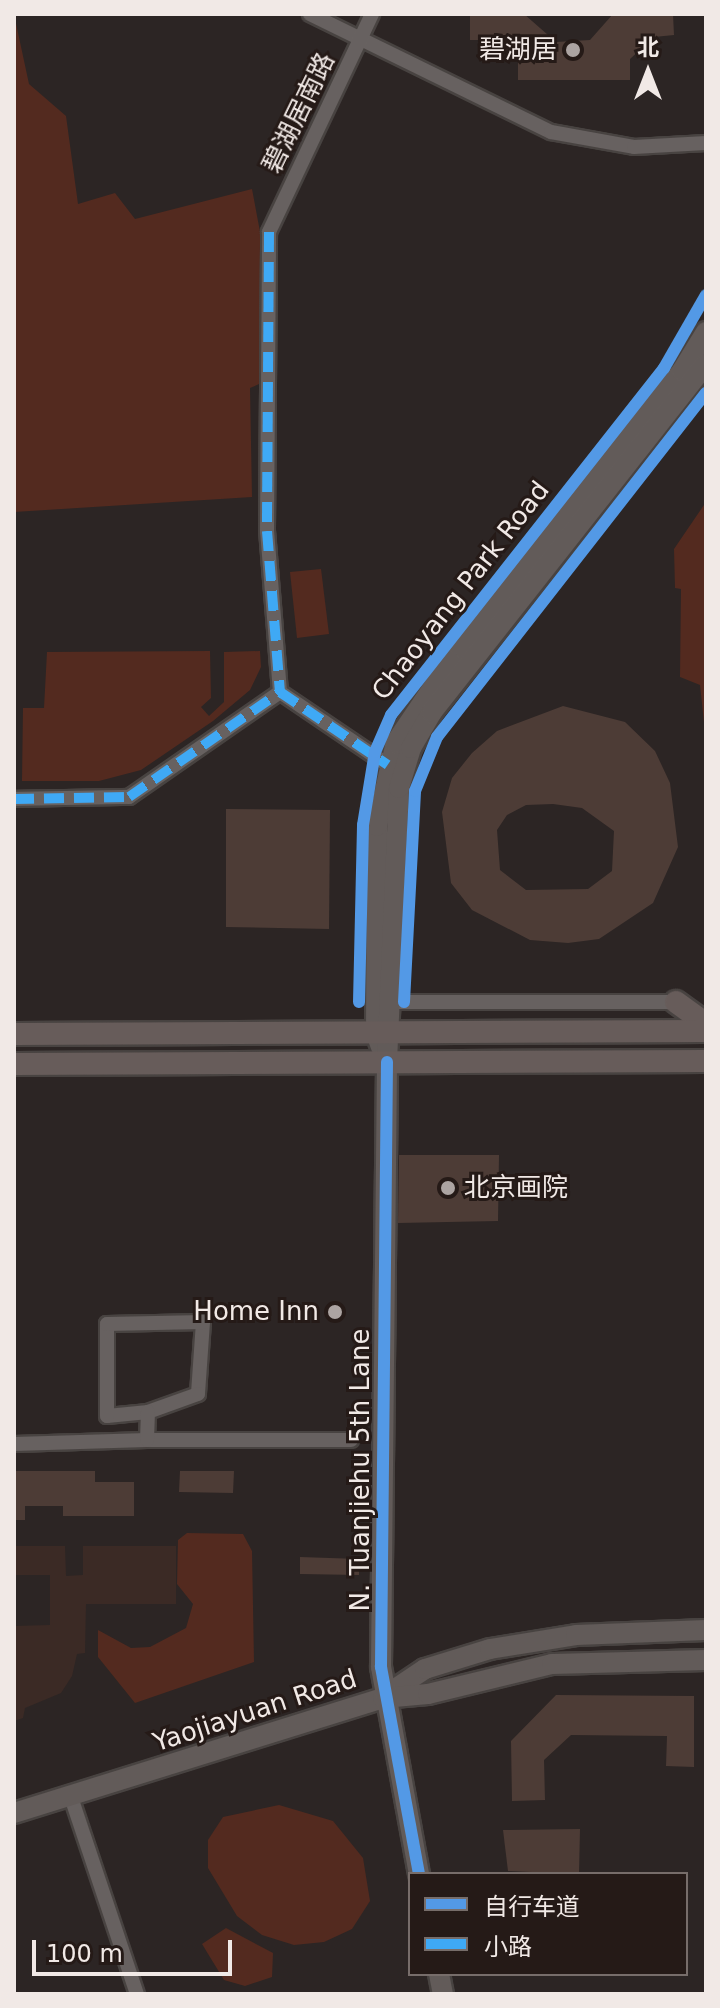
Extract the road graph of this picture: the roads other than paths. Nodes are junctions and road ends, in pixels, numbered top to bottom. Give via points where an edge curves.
1 (310, 14) edge
2 (372, 14) edge
3 (361, 39) junction
4 (706, 143) edge
5 (706, 332) edge
6 (706, 364) edge
7 (280, 692) junction
8 (388, 765) junction
9 (14, 799) edge
10 (391, 1002) junction
11 (676, 1002) joint
12 (706, 1024) edge
13 (706, 1031) edge
14 (383, 1033) junction
15 (14, 1034) edge
16 (706, 1061) edge
17 (387, 1062) junction
18 (14, 1064) edge
19 (148, 1412) junction
20 (147, 1440) junction
21 (351, 1440) dead end
22 (14, 1444) edge
23 (706, 1630) edge
24 (706, 1660) edge
25 (383, 1698) junction
26 (71, 1797) junction
27 (14, 1813) edge
28 (419, 1872) edge
29 (137, 1994) edge

1 - 3 street
2 - 3 street, 碧湖居南路
3 - 4 street via 551,132 634,147
3 - 7 street, 碧湖居南路 via 269,232 267,531
5 - 8 street, Chaoyang Park Road via 682,371 417,705
6 - 10 street, Chaoyang Park Road via 477,653 411,748 395,828
7 - 8 street
7 - 9 street via 129,797
8 - 14 street, Chaoyang Park Road via 377,826
10 - 11 street
10 - 14 street, Chaoyang Park Road
11 - 12 main road
13 - 14 main road
14 - 15 main road
14 - 17 street, N. Tuanjiehu 5th Lane
16 - 17 main road
17 - 18 main road
17 - 25 street, N. Tuanjiehu 5th Lane
19 - 19 street via 198,1394 203,1322 107,1324 107,1416
19 - 20 street
20 - 21 street
20 - 22 street
23 - 25 street via 576,1635 490,1649 425,1669
24 - 25 street, Yaojiayuan Road via 552,1664 428,1694
25 - 26 street, Yaojiayuan Road
25 - 28 street, N. Tuanjiehu 5th Lane
26 - 27 street, Yaojiayuan Road
26 - 29 street

